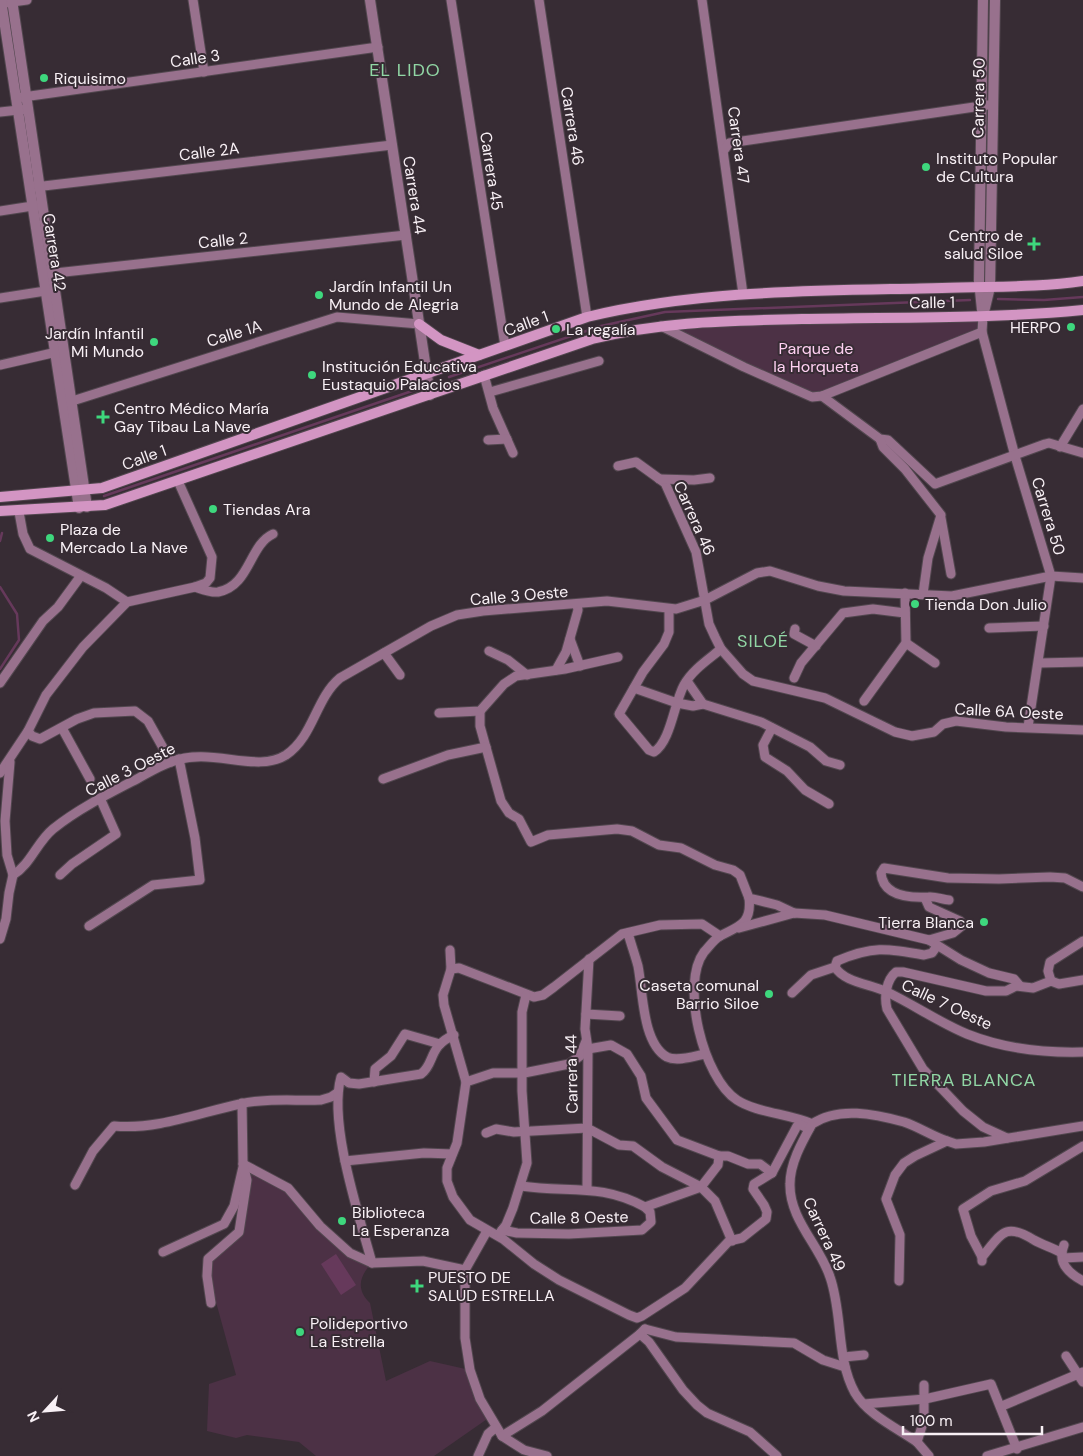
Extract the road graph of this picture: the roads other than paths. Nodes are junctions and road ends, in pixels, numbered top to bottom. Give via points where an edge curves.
1 (27, 0) edge
2 (193, 0) edge
3 (370, 0) edge
4 (451, 0) edge
5 (539, 0) edge
6 (702, 0) edge
7 (983, 0) edge
8 (995, 0) edge
9 (12, 1) edge
10 (1, 2) edge
11 (16, 26) junction
12 (2, 28) edge
13 (378, 47) junction
14 (204, 72) junction
15 (21, 97) junction
16 (993, 104) junction
17 (980, 106) junction
18 (23, 109) junction
19 (0, 112) edge
20 (725, 144) junction
21 (392, 145) junction
22 (35, 187) junction
23 (37, 205) junction
24 (0, 211) edge
25 (406, 235) junction
26 (48, 274) junction
27 (1083, 281) edge
28 (979, 286) junction
29 (990, 286) junction
30 (50, 291) junction
31 (743, 294) junction
32 (0, 298) edge
33 (1083, 310) edge
34 (982, 316) junction
35 (587, 317) junction
36 (420, 324) junction
37 (659, 325) junction
38 (982, 332) junction
39 (505, 346) junction
40 (59, 352) junction
41 (479, 355) junction
42 (599, 361) dead end
43 (0, 364) edge
44 (427, 373) junction
45 (484, 376) junction
46 (490, 392) junction
47 (430, 395) junction
48 (822, 396) junction
49 (67, 402) junction
50 (1083, 409) edge
51 (507, 439) junction
52 (880, 439) junction
53 (488, 440) dead end
54 (1060, 447) junction
55 (513, 453) dead end
56 (1083, 453) edge
57 (1015, 456) junction
58 (618, 466) dead end
59 (710, 478) dead end
60 (659, 479) junction
61 (178, 481) junction
62 (80, 491) junction
63 (0, 497) edge
64 (83, 508) junction
65 (0, 512) edge
66 (19, 512) junction
67 (941, 515) junction
68 (273, 534) dead end
69 (951, 574) dead end
70 (1051, 576) junction
71 (80, 577) junction
72 (1083, 578) edge
73 (194, 587) junction
74 (877, 593) junction
75 (904, 593) junction
76 (922, 594) junction
77 (705, 600) junction
78 (127, 602) junction
79 (577, 605) junction
80 (669, 609) junction
81 (876, 610) junction
82 (905, 613) junction
83 (1044, 626) junction
84 (989, 628) dead end
85 (795, 629) dead end
86 (570, 639) junction
87 (906, 643) junction
88 (816, 646) junction
89 (721, 649) junction
90 (489, 651) dead end
91 (384, 653) junction
92 (618, 657) dead end
93 (935, 662) dead end
94 (1083, 662) edge
95 (1040, 663) junction
96 (580, 666) junction
97 (556, 670) junction
98 (400, 675) dead end
99 (527, 675) junction
100 (794, 678) dead end
101 (687, 681) junction
102 (0, 683) edge
103 (634, 688) junction
104 (864, 702) dead end
105 (677, 704) junction
106 (704, 704) junction
107 (480, 711) junction
108 (439, 713) dead end
109 (1028, 727) junction
110 (62, 728) junction
111 (772, 728) junction
112 (1083, 730) edge
113 (28, 731) junction
114 (486, 747) junction
115 (10, 759) junction
116 (175, 760) junction
117 (840, 766) dead end
118 (0, 773) edge
119 (90, 779) dead end
120 (383, 779) dead end
121 (100, 798) junction
122 (829, 804) dead end
123 (13, 875) junction
124 (60, 875) dead end
125 (1083, 887) edge
126 (749, 898) junction
127 (925, 898) junction
128 (949, 900) dead end
129 (794, 913) junction
130 (89, 926) dead end
131 (739, 928) junction
132 (628, 932) junction
133 (720, 936) junction
134 (0, 939) edge
135 (929, 940) junction
136 (1083, 941) edge
137 (937, 946) junction
138 (450, 950) dead end
139 (589, 959) junction
140 (834, 967) junction
141 (451, 969) junction
142 (1083, 980) edge
143 (1051, 981) junction
144 (1020, 986) junction
145 (886, 992) junction
146 (792, 993) dead end
147 (526, 995) junction
148 (586, 1014) junction
149 (620, 1016) dead end
150 (454, 1035) junction
151 (440, 1044) junction
152 (587, 1045) junction
153 (1083, 1052) edge
154 (705, 1054) junction
155 (524, 1073) junction
156 (374, 1082) junction
157 (466, 1087) junction
158 (336, 1093) junction
159 (242, 1103) junction
160 (811, 1126) junction
161 (1083, 1126) edge
162 (982, 1127) junction
163 (587, 1128) junction
164 (526, 1131) junction
165 (486, 1133) dead end
166 (1008, 1138) junction
167 (947, 1142) junction
168 (980, 1142) junction
169 (1083, 1146) edge
170 (452, 1154) junction
171 (724, 1156) junction
172 (345, 1161) junction
173 (243, 1164) junction
174 (772, 1173) junction
175 (75, 1185) dead end
176 (698, 1185) junction
177 (521, 1186) junction
178 (587, 1189) junction
179 (645, 1207) junction
180 (487, 1231) junction
181 (500, 1233) junction
182 (732, 1241) junction
183 (163, 1252) dead end
184 (1063, 1252) junction
185 (1083, 1257) edge
186 (372, 1263) junction
187 (464, 1270) junction
188 (899, 1281) dead end
189 (1083, 1281) edge
190 (211, 1302) dead end
191 (637, 1318) junction
192 (642, 1331) junction
193 (864, 1355) dead end
194 (1066, 1356) dead end
195 (844, 1357) junction
196 (845, 1367) junction
197 (1082, 1376) edge
198 (924, 1384) dead end
199 (925, 1399) junction
200 (864, 1404) junction
201 (1002, 1406) junction
202 (1083, 1427) edge
203 (496, 1428) junction
204 (502, 1436) junction
205 (917, 1442) junction
206 (1017, 1449) junction
207 (1004, 1454) edge
208 (478, 1456) edge
209 (547, 1456) edge
210 (778, 1456) edge
211 (929, 1456) edge
212 (987, 1456) edge

1 - 9 street
2 - 14 street
3 - 13 street, Carrera 44
4 - 39 street, Carrera 45
5 - 35 street, Carrera 46
6 - 20 street, Carrera 47
7 - 17 street, Carrera 50
8 - 16 street, Carrera 50
9 - 10 street
9 - 11 street, Carrera 42
10 - 12 street, Carrera 42
11 - 12 street
11 - 15 street, Carrera 42
12 - 15 street, Carrera 42
13 - 14 street, Calle 3
13 - 21 street, Carrera 44
14 - 15 street, Calle 3
15 - 18 street, Carrera 42
16 - 17 street
16 - 29 street, Carrera 50
17 - 20 street
17 - 28 street, Carrera 50
18 - 19 street
18 - 22 street, Carrera 42
20 - 31 street, Carrera 47
21 - 22 street, Calle 2A
21 - 25 street, Carrera 44
22 - 23 street, Carrera 42
23 - 24 street
23 - 26 street, Carrera 42
25 - 26 street, Calle 2
25 - 36 street, Carrera 44
26 - 30 street, Carrera 42
27 - 29 main road, Calle 1
28 - 29 main road, Calle 1
28 - 31 main road, Calle 1
28 - 34 street, Carrera 50
29 - 34 street, Carrera 50
30 - 32 street
30 - 40 street, Carrera 42
31 - 35 main road, Calle 1 via 634,306
33 - 34 main road, Calle 1
34 - 37 main road, Calle 1 via 704,321
34 - 38 street, Carrera 50
35 - 39 main road, Calle 1
36 - 41 main road via 441,340
36 - 44 street, Carrera 44
36 - 49 street, Calle 1A via 337,317
37 - 45 main road, Calle 1 via 592,339
37 - 48 street via 812,397
38 - 48 street
38 - 57 street, Carrera 50
39 - 41 main road, Calle 1
40 - 43 street
40 - 49 street, Carrera 42
41 - 44 main road, Calle 1
42 - 46 street
44 - 47 street, Carrera 44
44 - 62 main road, Calle 1 via 102,488
45 - 46 street
45 - 47 main road, Calle 1
46 - 51 street via 493,408
47 - 61 main road, Calle 1
48 - 52 street
49 - 62 street, Carrera 42
50 - 54 street
51 - 53 street
51 - 55 street
52 - 57 street via 888,440 935,484
52 - 67 street via 883,447
54 - 56 street
54 - 57 street via 1045,444
57 - 70 street, Carrera 50
58 - 60 street, Carrera 46 via 636,462
59 - 60 street
60 - 77 street, Carrera 46 via 665,483 696,552
61 - 64 main road, Calle 1 via 105,505
61 - 73 street via 212,557 210,578
62 - 63 main road, Calle 1
62 - 64 street, Carrera 42
64 - 66 main road, Calle 1
65 - 66 main road, Calle 1
66 - 71 street via 30,549
67 - 69 street
67 - 76 street via 928,558
68 - 73 street via 262,540 246,571 228,588 216,593
70 - 72 street, Calle 3 Oeste
70 - 76 street, Calle 3 Oeste via 952,596
70 - 83 street, Carrera 50
71 - 78 street
71 - 102 street
73 - 78 street
74 - 75 street, Calle 3 Oeste
74 - 77 street, Calle 3 Oeste via 818,586 770,571 757,573
74 - 81 street
75 - 76 street, Calle 3 Oeste
75 - 82 street
77 - 80 street, Calle 3 Oeste
77 - 89 street, Carrera 46 via 709,624
78 - 113 street via 76,655 46,695
79 - 80 street, Calle 3 Oeste via 619,601
79 - 86 street
79 - 91 street, Calle 3 Oeste via 483,611 457,616 431,626
80 - 103 street via 669,632 664,644
81 - 82 street
81 - 88 street via 843,614
82 - 87 street
83 - 84 street
83 - 95 street, Carrera 50
85 - 88 street via 794,634
86 - 96 street
86 - 97 street
87 - 93 street
87 - 104 street
88 - 100 street via 801,663
89 - 101 street
89 - 109 street, Calle 6A Oeste via 753,681 824,698 895,732 920,736 956,721
90 - 99 street via 508,660
91 - 98 street
91 - 116 street, Calle 3 Oeste via 334,683 296,748 284,756 253,763 210,755
92 - 96 street
94 - 95 street
95 - 109 street, Carrera 50
96 - 97 street
97 - 99 street
99 - 107 street via 510,679
101 - 105 street
101 - 106 street
103 - 105 street
103 - 105 street via 619,715 654,752 666,735
105 - 106 street
106 - 111 street
107 - 108 street
107 - 114 street
109 - 112 street, Calle 6A Oeste
110 - 113 street via 40,739
110 - 116 street via 94,713 136,711 148,721
110 - 119 street
111 - 117 street
111 - 122 street via 763,745 765,757 787,771 805,790
113 - 115 street
114 - 120 street via 448,755
114 - 126 street via 501,801 509,813 519,819 531,842 548,835 617,829 632,831 659,845 681,848 733,870 740,875
115 - 118 street
115 - 123 street via 5,821 7,855
116 - 121 street, Calle 3 Oeste
116 - 130 street via 195,838 200,880 153,885
121 - 123 street, Calle 3 Oeste via 51,830
121 - 124 street via 116,834
123 - 134 street
125 - 127 street via 1065,878 1050,876 948,878 884,868 881,874 884,883 893,892
126 - 129 street via 777,904
126 - 131 street via 747,917
127 - 128 street
127 - 135 street via 929,907 963,925 953,933
129 - 131 street
129 - 135 street via 825,915
131 - 133 street
132 - 133 street via 660,925 702,924
132 - 139 street via 612,940
132 - 154 street via 654,1044 673,1059
133 - 154 street via 699,960 696,971 698,1023
135 - 137 street
136 - 143 street via 1050,962
137 - 140 street via 932,953 924,955 871,949 860,951 837,961
137 - 144 street via 990,973 1014,979
138 - 141 street
139 - 147 street via 543,995
139 - 148 street, Carrera 44
140 - 145 street, Calle 7 Oeste via 848,978
140 - 146 street via 811,976
141 - 147 street via 459,968
141 - 150 street via 443,994
142 - 143 street via 1059,984
143 - 144 street via 1033,988
144 - 145 street via 1006,991 986,991 910,973 893,975
145 - 153 street, Calle 7 Oeste via 967,1034 995,1043
145 - 162 street via 887,1009 924,1069
147 - 155 street via 522,1012
148 - 149 street
148 - 152 street, Carrera 44
150 - 151 street
150 - 157 street
151 - 156 street via 421,1074
151 - 156 street via 405,1034 391,1056 375,1069
152 - 155 street via 569,1064
152 - 163 street, Carrera 44
152 - 171 street via 611,1045 621,1049 641,1076 650,1104 677,1140
154 - 160 street via 714,1075 738,1101
155 - 157 street via 493,1073
155 - 164 street via 522,1091
156 - 158 street via 349,1083 341,1077
157 - 170 street via 457,1143
158 - 159 street via 321,1100
158 - 172 street
159 - 173 street
159 - 175 street via 162,1123 130,1128 114,1126 93,1150
160 - 167 street via 835,1113 864,1115 904,1122
160 - 174 street via 797,1126
160 - 195 street, Carrera 49 via 791,1172 792,1202 822,1258 834,1290
161 - 166 street
162 - 166 street
162 - 168 street
163 - 164 street
163 - 176 street via 618,1145 633,1146 662,1167
163 - 178 street, Carrera 44
164 - 165 street via 496,1129
164 - 177 street via 527,1163
166 - 168 street
167 - 168 street
167 - 188 street via 904,1164 889,1188 886,1199 900,1234
169 - 184 street via 1025,1181 991,1191 963,1209 982,1260 1005,1232 1011,1230 1026,1233 1034,1240
170 - 172 street via 424,1153
170 - 180 street via 447,1181 453,1197 470,1220
171 - 174 street via 764,1165
171 - 176 street
172 - 186 street
173 - 183 street via 234,1206 224,1224
173 - 186 street via 288,1188 320,1226 350,1253
173 - 190 street via 247,1180 239,1232 208,1259 206,1276
174 - 182 street via 759,1179 753,1189 764,1205 766,1219 742,1238
176 - 179 street, Calle 8 Oeste
176 - 182 street via 714,1201
177 - 178 street via 548,1190
177 - 181 street
178 - 179 street via 616,1193
179 - 181 street, Calle 8 Oeste via 650,1212 651,1222 642,1230
180 - 181 street
180 - 187 street
181 - 191 street via 559,1280
182 - 191 street via 677,1295
184 - 185 street
184 - 189 street via 1062,1264
186 - 187 street via 423,1261
187 - 203 street via 465,1338 470,1370 480,1399
191 - 192 street
192 - 196 street via 676,1337 794,1343 823,1360
192 - 204 street via 542,1411
192 - 210 street via 697,1405 707,1413 750,1432
193 - 195 street
194 - 197 street
195 - 196 street, Carrera 49
196 - 200 street, Carrera 49 via 856,1394
197 - 201 street
198 - 199 street
199 - 200 street
199 - 201 street via 986,1383 991,1384
199 - 205 street via 922,1432
200 - 205 street, Carrera 49
201 - 206 street
202 - 206 street
203 - 204 street
203 - 208 street via 488,1434
204 - 209 street via 524,1450
205 - 211 street, Carrera 49
206 - 207 street
207 - 212 street

